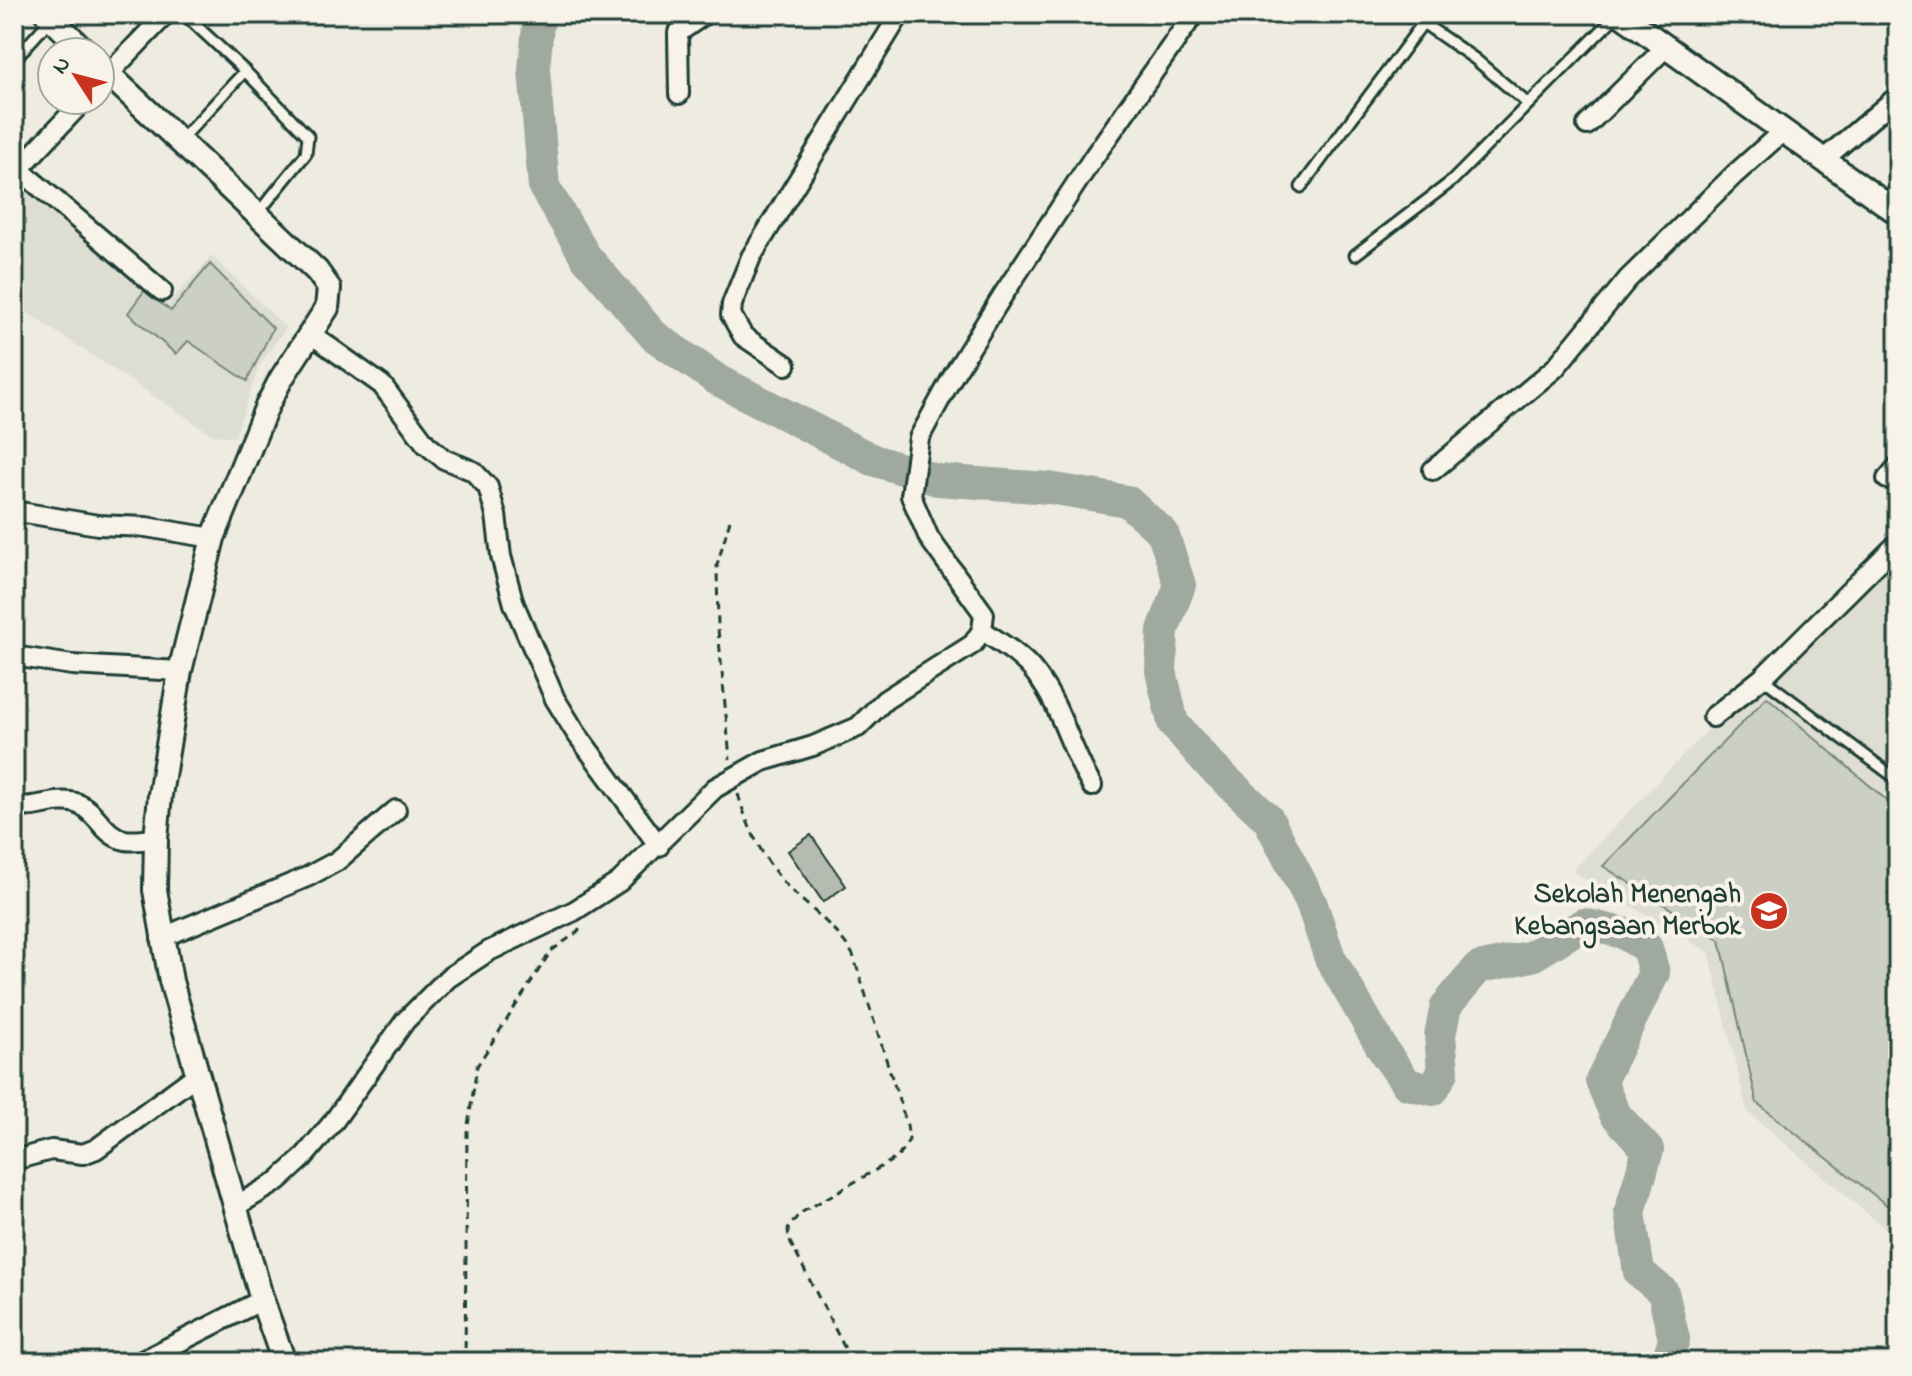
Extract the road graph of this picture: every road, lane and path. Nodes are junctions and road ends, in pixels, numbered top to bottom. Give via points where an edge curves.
1 (166, 14) edge
2 (184, 14) edge
3 (705, 14) edge
4 (900, 14) edge
5 (1194, 14) edge
6 (1619, 14) edge
7 (56, 18) edge
8 (1426, 18) edge
9 (72, 36) edge
10 (1666, 47) junction
11 (14, 60) edge
12 (116, 62) edge
13 (245, 71) junction
14 (116, 86) edge
15 (679, 94) dead end
16 (1898, 96) edge
17 (1528, 104) junction
18 (68, 116) edge
19 (1587, 125) dead end
20 (1782, 132) junction
21 (179, 142) junction
22 (1823, 160) junction
23 (17, 167) edge
24 (1301, 187) dead end
25 (1898, 213) edge
26 (256, 214) junction
27 (1355, 255) dead end
28 (162, 291) dead end
29 (311, 334) junction
30 (786, 365) dead end
31 (1433, 470) dead end
32 (14, 511) edge
33 (730, 520) dead end
34 (213, 538) junction
35 (1898, 543) edge
36 (982, 630) junction
37 (14, 656) edge
38 (180, 671) junction
39 (1762, 678) junction
40 (1713, 717) dead end
41 (733, 777) junction
42 (1897, 777) edge
43 (1092, 786) dead end
44 (14, 805) edge
45 (396, 810) dead end
46 (156, 839) junction
47 (659, 846) junction
48 (574, 911) junction
49 (161, 938) junction
50 (198, 1074) junction
51 (14, 1160) edge
52 (236, 1206) junction
53 (262, 1300) junction
54 (140, 1362) edge
55 (284, 1362) edge
56 (465, 1362) edge
57 (852, 1362) edge

1 - 12 street
2 - 13 lane
3 - 15 street via 678,33
4 - 30 street via 751,257 732,304 731,315 743,336
5 - 36 street via 1003,295 919,438 911,496 929,538 984,614
6 - 10 street
6 - 17 lane
7 - 9 street
7 - 11 lane
8 - 17 lane
8 - 24 lane
10 - 19 street
10 - 20 street
13 - 21 lane
13 - 26 lane via 303,129 309,143 306,154
14 - 21 street
16 - 22 street
17 - 27 lane via 1452,181
18 - 23 street
20 - 22 street
20 - 31 street via 1628,279 1555,368
21 - 26 street
22 - 25 street
23 - 28 street
26 - 29 street via 329,288 327,308
29 - 34 street via 267,406
29 - 47 street via 382,385 426,444 444,459 473,471 488,487 514,604 555,699
32 - 34 street
33 - 41 path via 717,565
34 - 38 street
35 - 39 street
36 - 41 street via 965,651 885,700 858,727
36 - 43 street via 1035,672 1055,703
37 - 38 street
38 - 46 street
39 - 40 street
39 - 42 lane
41 - 47 street via 715,788
41 - 57 path via 760,848 785,884 853,955 907,1125 909,1140 898,1157 799,1214 788,1229
44 - 46 street via 75,803 91,811 114,837
45 - 49 street via 327,866
46 - 49 street
47 - 48 street via 619,882
48 - 52 street via 489,951 448,978 405,1021 302,1159
48 - 56 path via 579,931 551,951 477,1066 467,1132
49 - 50 street
50 - 51 street via 96,1149 83,1154 51,1150
50 - 52 street
52 - 53 street
53 - 54 street
53 - 55 street

